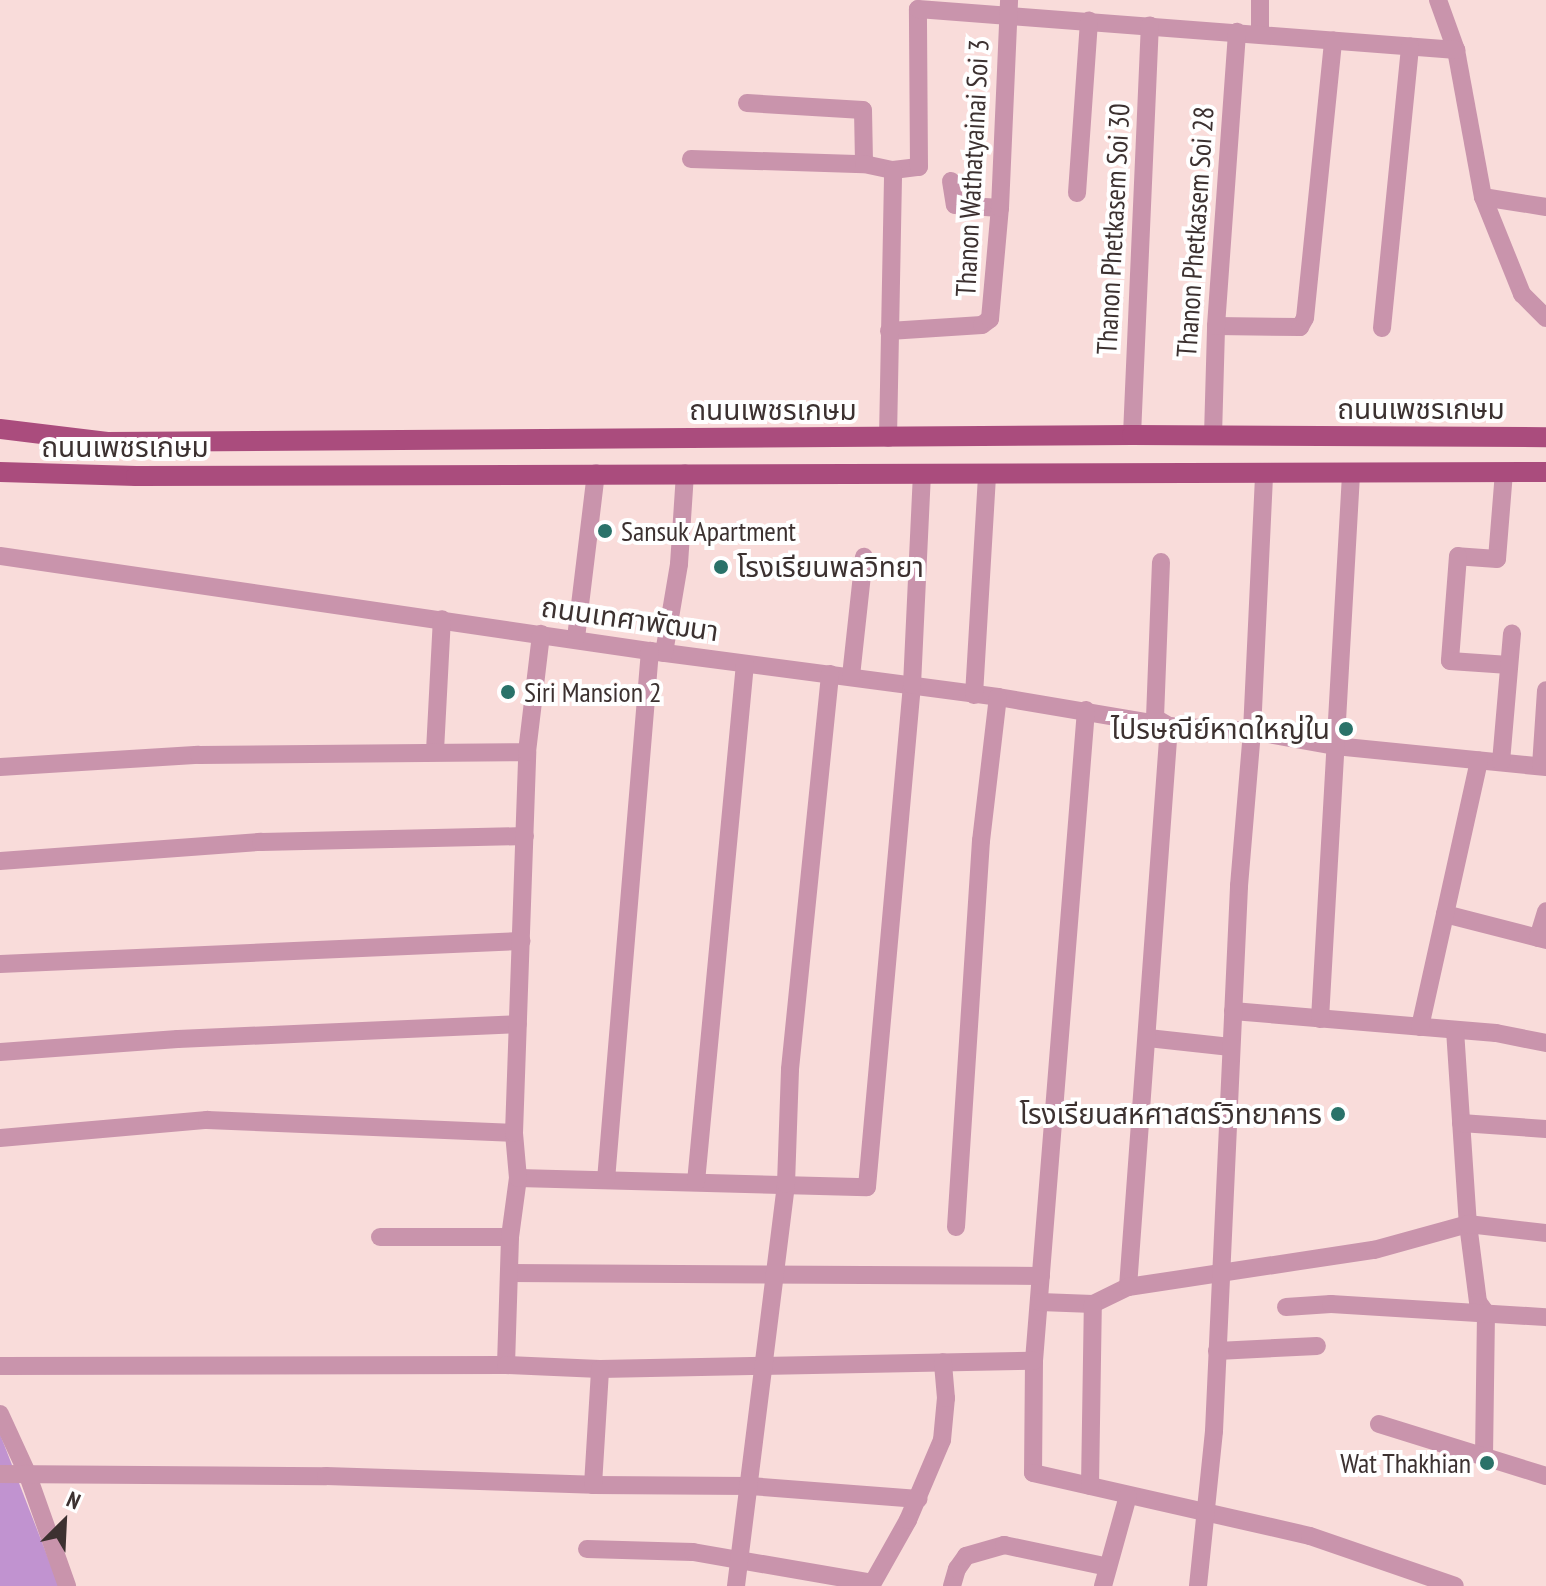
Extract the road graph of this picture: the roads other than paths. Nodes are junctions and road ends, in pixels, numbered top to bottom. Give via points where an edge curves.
1 (1260, 0) edge
2 (1438, 0) edge
3 (1009, 7) edge
4 (1089, 20) junction
5 (1150, 25) junction
6 (1237, 32) junction
7 (1260, 32) junction
8 (1333, 40) junction
9 (1410, 46) junction
10 (1456, 50) junction
11 (747, 103) dead end
12 (691, 159) dead end
13 (864, 164) junction
14 (893, 170) junction
15 (951, 181) dead end
16 (1077, 193) dead end
17 (1483, 197) junction
18 (1546, 207) edge
19 (1000, 208) junction
20 (1546, 318) edge
21 (1216, 326) junction
22 (1382, 328) dead end
23 (889, 331) junction
24 (0, 429) edge
25 (1132, 435) junction
26 (1213, 436) junction
27 (1329, 436) junction
28 (1384, 436) junction
29 (1546, 437) edge
30 (779, 438) junction
31 (888, 438) junction
32 (472, 439) junction
33 (0, 472) edge
34 (1264, 472) junction
35 (1504, 472) junction
36 (1546, 472) edge
37 (471, 473) junction
38 (596, 473) junction
39 (685, 473) junction
40 (778, 473) junction
41 (922, 473) junction
42 (987, 473) junction
43 (1327, 473) junction
44 (1383, 473) junction
45 (1351, 474) junction
46 (0, 556) edge
47 (864, 557) dead end
48 (1161, 562) dead end
49 (442, 619) junction
50 (1512, 633) dead end
51 (541, 634) junction
52 (576, 638) junction
53 (657, 652) junction
54 (745, 664) junction
55 (1509, 665) junction
56 (830, 674) junction
57 (851, 676) junction
58 (912, 685) junction
59 (1546, 690) edge
60 (974, 695) junction
61 (998, 697) junction
62 (1086, 710) junction
63 (1169, 726) junction
64 (1252, 731) junction
65 (1335, 746) junction
66 (435, 751) junction
67 (527, 752) junction
68 (1479, 760) junction
69 (1501, 762) junction
70 (1544, 766) edge
71 (0, 767) edge
72 (525, 836) junction
73 (0, 861) edge
74 (1546, 911) edge
75 (1445, 914) junction
76 (1542, 939) edge
77 (521, 941) junction
78 (0, 964) edge
79 (1233, 1011) junction
80 (1320, 1019) junction
81 (518, 1024) junction
82 (1420, 1027) junction
83 (1455, 1030) junction
84 (1148, 1038) junction
85 (1546, 1043) edge
86 (1231, 1047) junction
87 (0, 1052) edge
88 (1461, 1123) junction
89 (1546, 1129) edge
90 (514, 1133) junction
91 (0, 1138) edge
92 (518, 1178) junction
93 (606, 1180) junction
94 (696, 1182) junction
95 (786, 1184) junction
96 (1468, 1224) junction
97 (956, 1227) dead end
98 (1546, 1233) edge
99 (380, 1237) dead end
100 (510, 1237) junction
101 (509, 1273) junction
102 (1220, 1275) junction
103 (1041, 1276) junction
104 (772, 1277) junction
105 (1128, 1287) junction
106 (1040, 1302) junction
107 (1093, 1304) junction
108 (1286, 1307) dead end
109 (1486, 1313) junction
110 (1546, 1317) edge
111 (1317, 1346) dead end
112 (1217, 1351) junction
113 (1034, 1361) junction
114 (943, 1362) junction
115 (764, 1364) junction
116 (506, 1365) junction
117 (0, 1366) edge
118 (600, 1369) junction
119 (0, 1414) edge
120 (1379, 1424) dead end
121 (1484, 1455) junction
122 (27, 1473) junction
123 (0, 1474) edge
124 (1546, 1476) edge
125 (593, 1485) junction
126 (750, 1486) junction
127 (1090, 1486) junction
128 (1128, 1496) junction
129 (918, 1499) junction
130 (1208, 1514) junction
131 (587, 1549) dead end
132 (741, 1558) junction
133 (1108, 1567) junction
134 (871, 1584) edge
135 (67, 1586) edge
136 (736, 1586) edge
137 (952, 1586) edge
138 (1103, 1586) edge
139 (1198, 1586) edge
140 (1455, 1586) edge

1 - 7 street
2 - 10 street
3 - 4 street
3 - 14 street via 918,9 919,167
3 - 19 street, Thanon Wathatyainai Soi 3
4 - 5 street
4 - 16 street
5 - 6 street
5 - 25 street, Thanon Phetkasem Soi 30
6 - 7 street
6 - 21 street, Thanon Phetkasem Soi 28
7 - 8 street
8 - 9 street
8 - 21 street via 1305,318 1300,327
9 - 10 street
9 - 22 street
10 - 17 street
11 - 13 street via 863,110
12 - 13 street
13 - 14 street
14 - 23 street
15 - 19 street via 955,205
17 - 18 street
17 - 20 street via 1522,294
19 - 23 street, Thanon Wathatyainai Soi 3 via 987,323
21 - 26 street, Thanon Phetkasem Soi 28
23 - 31 street
24 - 32 main road, ถนนเพชรเกษม via 107,442
25 - 26 main road, ถนนเพชรเกษม
25 - 31 main road, ถนนเพชรเกษม
26 - 27 main road, ถนนเพชรเกษม
27 - 28 main road, ถนนเพชรเกษม
27 - 43 main road via 1343,448 1339,465
28 - 29 main road, ถนนเพชรเกษม
28 - 44 main road via 1369,457
30 - 31 main road, ถนนเพชรเกษม
30 - 32 main road, ถนนเพชรเกษม
30 - 40 main road
32 - 37 main road
33 - 37 main road, ถนนเพชรเกษม
34 - 42 main road, ถนนเพชรเกษม
34 - 43 main road, ถนนเพชรเกษม
34 - 64 street
35 - 36 main road, ถนนเพชรเกษม
35 - 44 main road, ถนนเพชรเกษม
35 - 55 street via 1497,559 1458,556 1450,661
37 - 38 main road, ถนนเพชรเกษม
38 - 39 main road, ถนนเพชรเกษม
38 - 52 street
39 - 40 main road, ถนนเพชรเกษม
39 - 53 street via 679,564
40 - 41 main road, ถนนเพชรเกษม
41 - 42 main road, ถนนเพชรเกษม
41 - 58 street
42 - 60 street
43 - 45 main road, ถนนเพชรเกษม
44 - 45 main road, ถนนเพชรเกษม
45 - 65 street
46 - 49 street, ถนนเทศาพัฒนา
47 - 57 street
48 - 63 street via 1155,718
49 - 51 street, ถนนเทศาพัฒนา
49 - 66 street
50 - 55 street
51 - 52 street, ถนนเทศาพัฒนา
51 - 67 street
52 - 53 street, ถนนเทศาพัฒนา
53 - 54 street, ถนนเทศาพัฒนา
53 - 93 street
54 - 56 street, ถนนเทศาพัฒนา
54 - 94 street
55 - 69 street
56 - 57 street, ถนนเทศาพัฒนา
56 - 95 street via 790,1069
57 - 58 street, ถนนเทศาพัฒนา
58 - 60 street, ถนนเทศาพัฒนา
58 - 95 street via 867,1187
59 - 70 street
60 - 61 street, ถนนเทศาพัฒนา
61 - 62 street, ถนนเทศาพัฒนา
61 - 97 street via 981,841
62 - 63 street, ถนนเทศาพัฒนา
62 - 103 street
63 - 64 street, ถนนเทศาพัฒนา
63 - 84 street
64 - 65 street, ถนนเทศาพัฒนา
64 - 79 street
65 - 68 street, ถนนเทศาพัฒนา
65 - 80 street
66 - 67 street
66 - 71 street via 199,755
67 - 72 street
68 - 69 street, ถนนเทศาพัฒนา
68 - 75 street
69 - 70 street, ถนนเทศาพัฒนา
72 - 73 street via 261,842
72 - 77 street
74 - 76 street
75 - 76 street
75 - 82 street
77 - 78 street
77 - 81 street
79 - 80 street
79 - 86 street
80 - 82 street
81 - 87 street
81 - 90 street
82 - 83 street
83 - 85 street
83 - 88 street
84 - 86 street
84 - 105 street
86 - 102 street
88 - 89 street
88 - 96 street
90 - 91 street via 207,1120
90 - 92 street
92 - 93 street
92 - 100 street
93 - 94 street
94 - 95 street
95 - 104 street
96 - 98 street
96 - 102 street via 1374,1250
96 - 109 street via 1478,1302
99 - 100 street
100 - 101 street
101 - 104 street
101 - 116 street
102 - 105 street
102 - 112 street
103 - 104 street
103 - 106 street
104 - 115 street
105 - 107 street
106 - 107 street
106 - 113 street
107 - 127 street
108 - 109 street via 1331,1304
109 - 110 street
109 - 121 street
111 - 112 street
112 - 130 street
113 - 114 street
113 - 127 street via 1033,1473
114 - 115 street
114 - 129 street via 942,1440
115 - 118 street
115 - 126 street
116 - 117 street
116 - 118 street
118 - 125 street
119 - 122 street
120 - 121 street
121 - 124 street
122 - 123 street
122 - 125 street
122 - 135 street
125 - 126 street
126 - 129 street
126 - 132 street
127 - 128 street
128 - 130 street
128 - 133 street
129 - 134 street
130 - 139 street
130 - 140 street via 1310,1536
131 - 132 street
132 - 134 street
132 - 136 street
133 - 137 street via 1004,1545 966,1556
133 - 138 street

